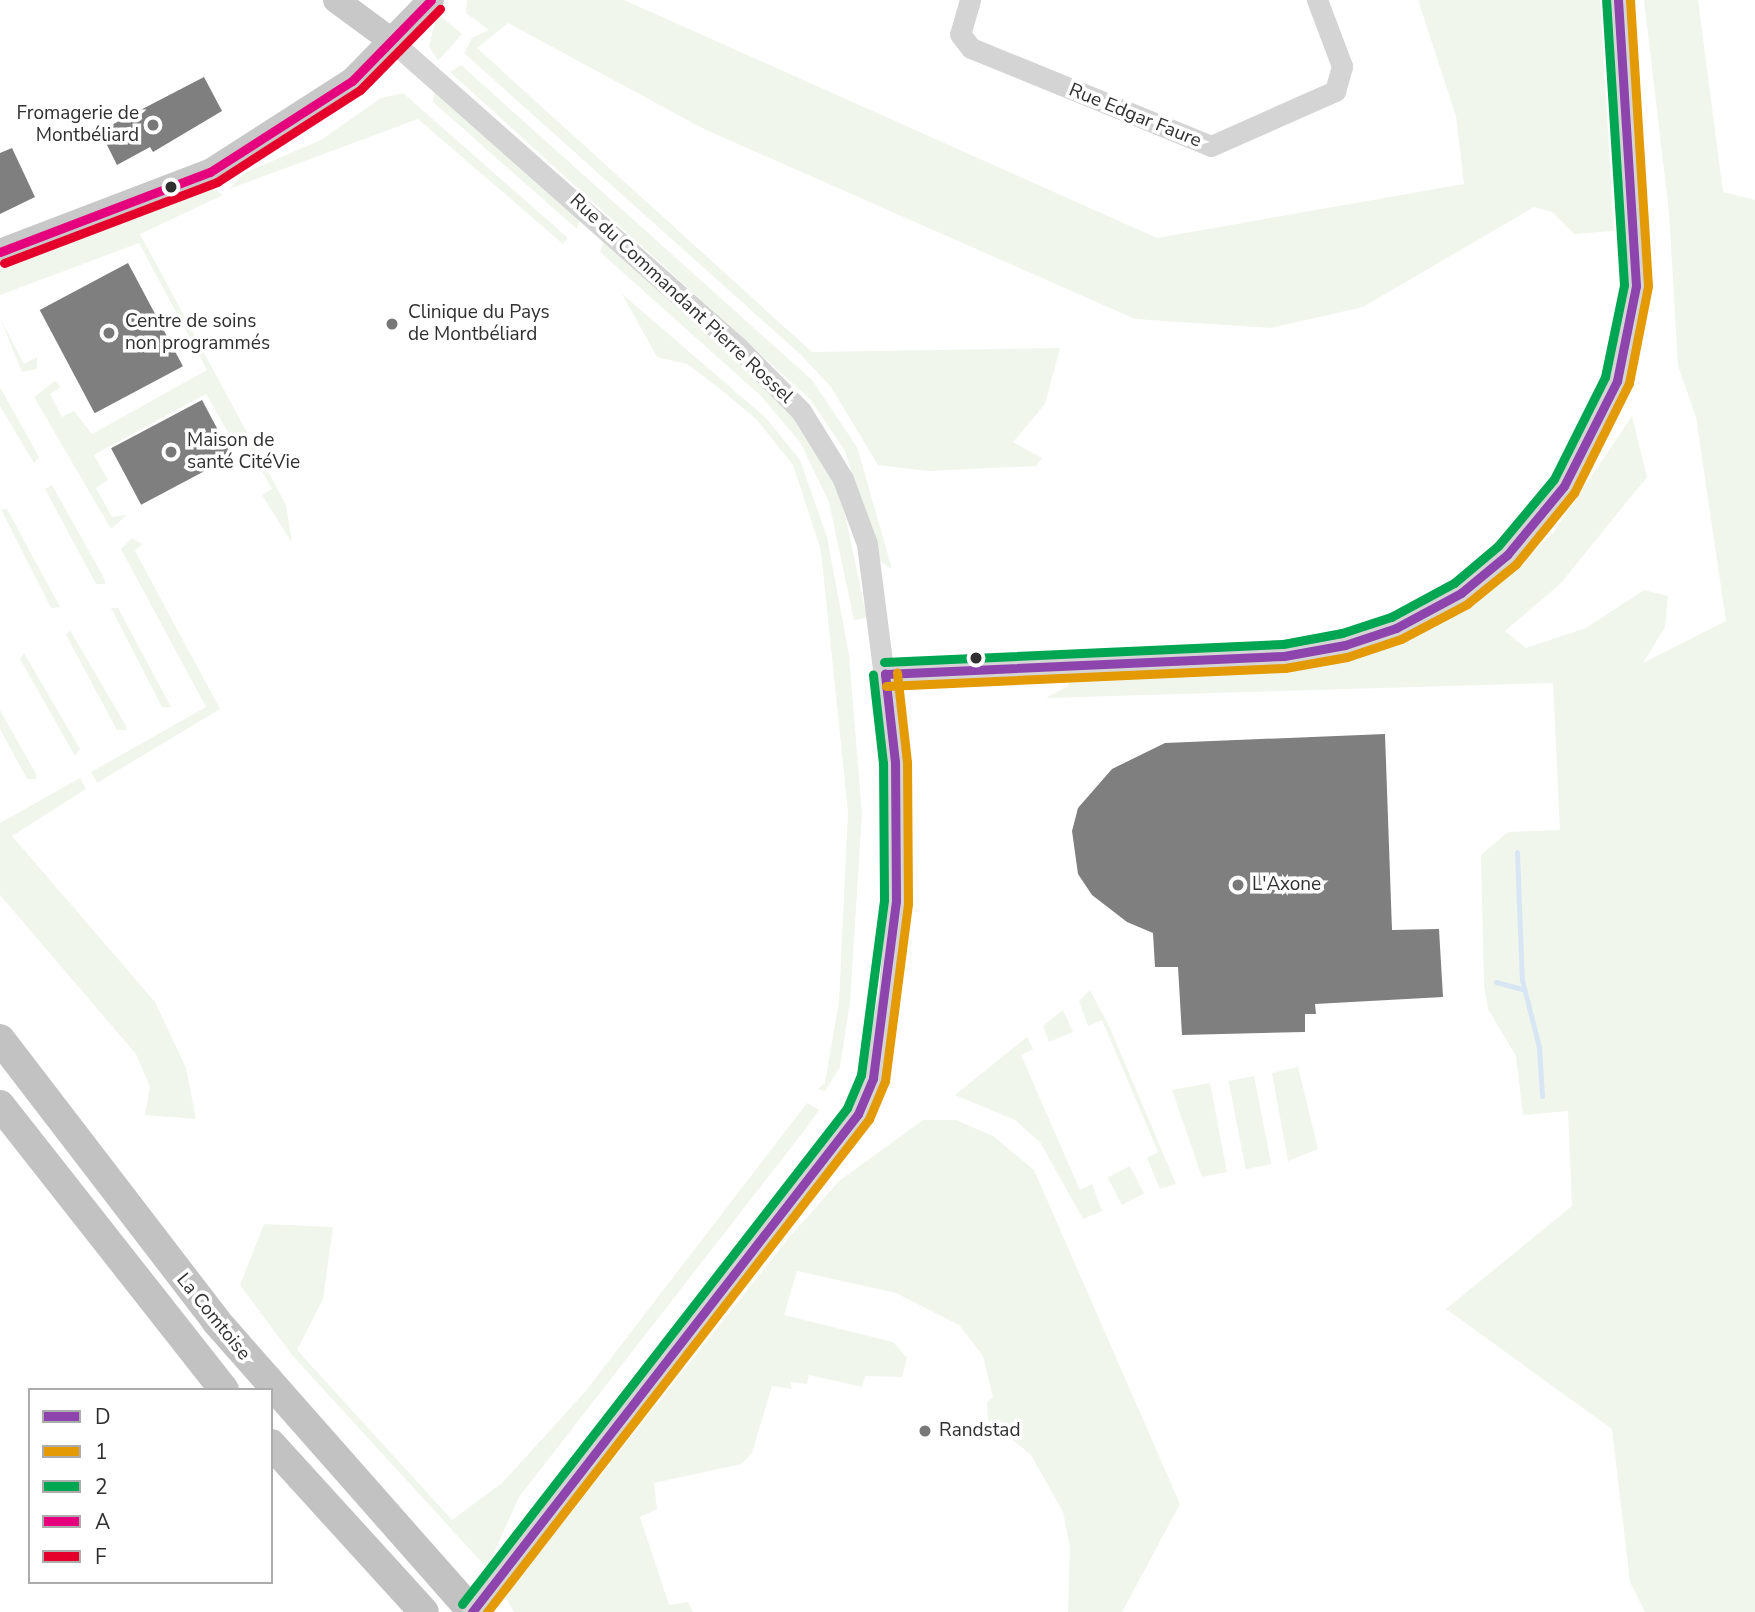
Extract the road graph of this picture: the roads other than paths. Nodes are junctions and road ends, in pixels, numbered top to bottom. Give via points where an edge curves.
1 (337, 0) edge
2 (431, 0) edge
3 (970, 0) edge
4 (1317, 0) edge
5 (1618, 0) edge
6 (393, 42) junction
7 (0, 253) edge
8 (885, 674) junction
9 (0, 1039) edge
10 (0, 1105) edge
11 (222, 1388) edge
12 (273, 1446) edge
13 (424, 1612) edge
14 (472, 1612) edge

1 - 6 main road
2 - 6 main road
3 - 4 street, Rue Edgar Faure via 960,34 971,48 1211,146 1335,91 1342,66
5 - 8 street via 1636,286 1617,381 1564,486 1507,555 1461,593 1396,628 1345,645 1284,656
6 - 7 main road via 310,112 210,173
6 - 8 street, Rue du Commandant Pierre Rossel via 738,347 801,411 842,479 867,544
8 - 14 street, Rue du Commandant Pierre Rossel, bridge via 895,762 896,901 888,990 868,1090 781,1219
9 - 14 highway, La Comtoise via 216,1321
10 - 11 highway, La Comtoise
12 - 13 highway

